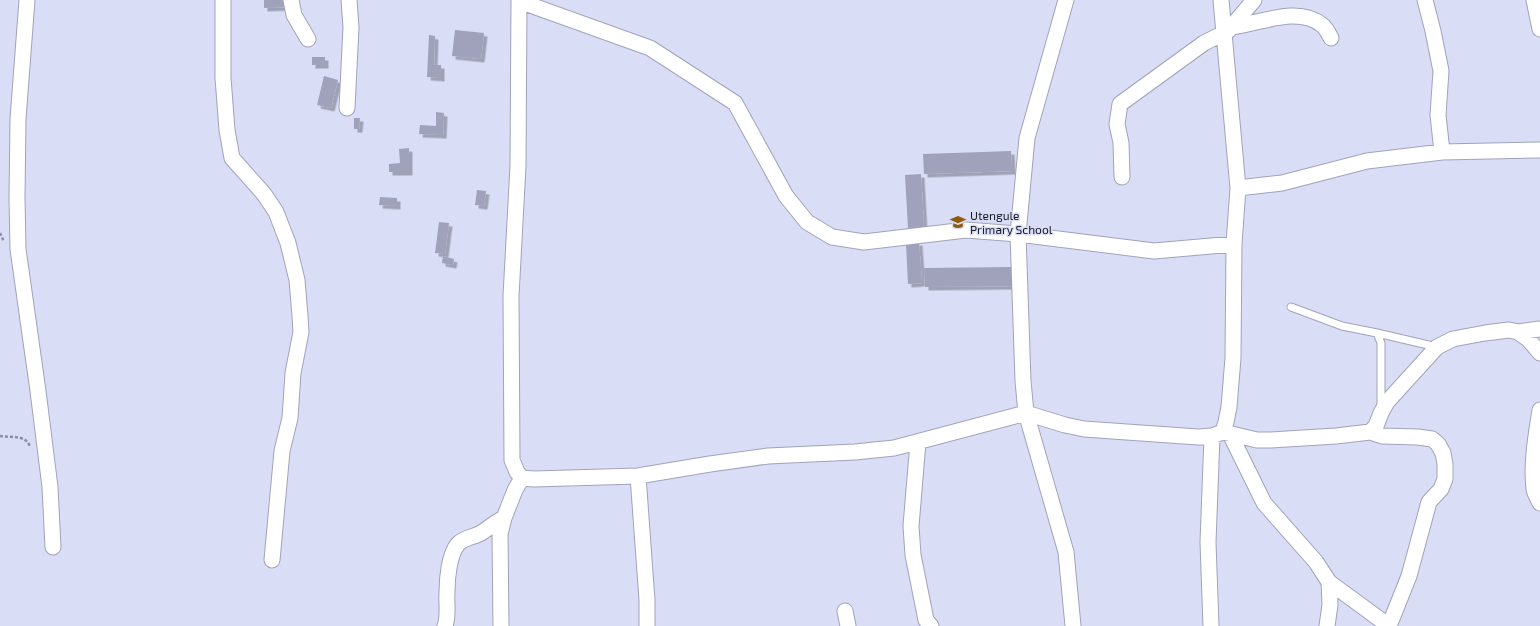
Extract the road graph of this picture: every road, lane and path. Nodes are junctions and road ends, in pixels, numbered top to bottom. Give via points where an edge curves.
1 (27, 0) edge
2 (223, 0) edge
3 (291, 0) edge
4 (349, 0) edge
5 (1066, 0) edge
6 (1221, 0) edge
7 (1254, 0) edge
8 (1425, 0) edge
9 (1534, 0) edge
10 (519, 1) edge
11 (1540, 29) edge
12 (1227, 32) junction
13 (1331, 38) dead end
14 (308, 39) dead end
15 (347, 108) dead end
16 (1540, 150) edge
17 (1442, 152) junction
18 (1122, 177) dead end
19 (1238, 188) junction
20 (1018, 234) junction
21 (1234, 244) junction
22 (1291, 307) dead end
23 (1540, 329) edge
24 (1518, 332) junction
25 (1377, 333) junction
26 (1437, 347) junction
27 (1540, 353) edge
28 (1540, 410) edge
29 (1026, 413) junction
30 (1381, 413) junction
31 (1370, 432) junction
32 (1222, 434) junction
33 (0, 436) edge
34 (918, 442) junction
35 (31, 452) dead end
36 (638, 476) junction
37 (522, 478) junction
38 (1540, 503) edge
39 (504, 518) junction
40 (53, 547) dead end
41 (272, 560) dead end
42 (1328, 582) junction
43 (845, 611) dead end
44 (927, 624) edge
45 (446, 626) edge
46 (501, 626) edge
47 (647, 626) edge
48 (848, 626) edge
49 (1072, 626) edge
50 (1210, 626) edge
51 (1327, 626) edge
52 (1389, 626) edge

1 - 40 street via 18,119 18,249 50,487
2 - 41 street via 223,78 232,158 264,194 276,212 288,243 295,272 300,316 301,332 292,373 290,418 282,451
3 - 14 street via 294,15
4 - 15 street via 351,27
5 - 20 street via 1027,138
6 - 12 street
7 - 12 street
8 - 17 street via 1441,70 1438,115
9 - 11 street
10 - 20 street via 650,48 735,104 786,196 807,222 832,237 864,242 966,230
10 - 37 street via 518,166 511,296 512,460
12 - 13 street via 1284,16 1302,16 1323,26
12 - 18 street via 1204,43 1120,104 1117,124 1121,143
12 - 19 street
16 - 17 street
17 - 19 street via 1367,161 1282,183
19 - 21 street
20 - 21 street via 1154,251
20 - 29 street
21 - 32 street via 1233,358 1226,422
22 - 25 lane via 1342,326
23 - 24 street
24 - 26 street via 1502,330 1485,333 1453,339
24 - 27 street
25 - 26 lane
25 - 30 lane via 1381,343
26 - 30 street
28 - 38 street via 1534,490
29 - 32 street via 1084,429 1198,437
29 - 34 street
29 - 49 street via 1066,552
30 - 31 street via 1376,426
31 - 32 street via 1271,440
31 - 52 street via 1382,436 1432,439 1441,449 1445,464 1445,479 1441,490 1429,502 1409,576
32 - 42 street via 1264,503 1316,562
32 - 50 street via 1208,542
33 - 35 path via 27,440
34 - 36 street via 894,448 855,452 768,456
34 - 44 street via 911,526 913,555
36 - 37 street
36 - 47 street
37 - 39 street
39 - 45 street via 494,522 480,534 458,544 449,568
39 - 46 street via 500,534
42 - 51 street via 1330,606
42 - 52 street
43 - 48 street

